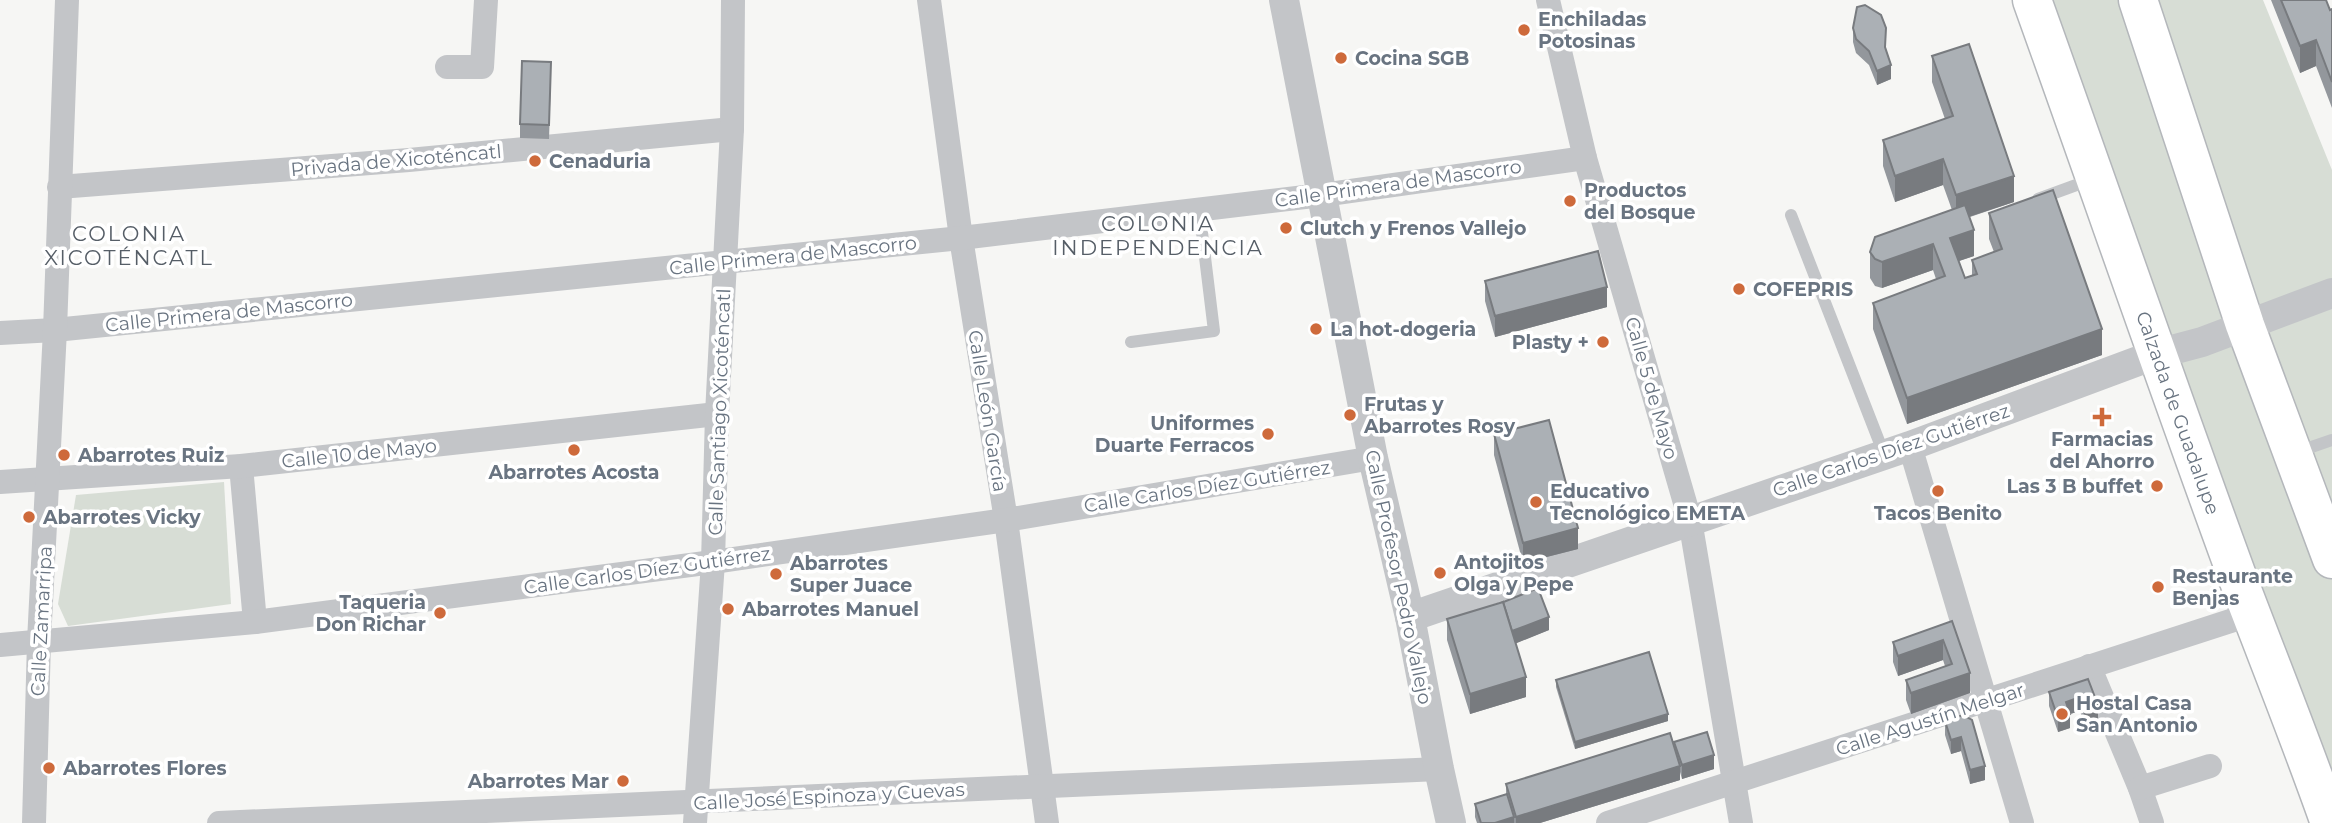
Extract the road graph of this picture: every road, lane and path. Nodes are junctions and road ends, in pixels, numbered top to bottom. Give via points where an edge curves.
1 (67, 0) edge
2 (486, 0) edge
3 (733, 0) edge
4 (929, 0) edge
5 (1284, 0) edge
6 (1548, 0) edge
7 (2032, 0) edge
8 (2138, 0) edge
9 (447, 67) dead end
10 (732, 129) junction
11 (1585, 158) junction
12 (2094, 179) junction
13 (59, 187) junction
14 (1322, 195) junction
15 (2025, 204) edge
16 (1199, 208) junction
17 (1791, 215) dead end
18 (961, 238) junction
19 (726, 261) junction
20 (2332, 293) edge
21 (2245, 325) junction
22 (55, 330) junction
23 (0, 333) edge
24 (1131, 342) dead end
25 (2157, 354) junction
26 (717, 414) junction
27 (2332, 440) edge
28 (1897, 450) junction
29 (2293, 453) junction
30 (1374, 458) junction
31 (241, 466) junction
32 (48, 480) junction
33 (0, 482) edge
34 (1006, 520) junction
35 (1690, 520) junction
36 (2332, 559) edge
37 (713, 562) junction
38 (2252, 614) junction
39 (1410, 617) junction
40 (256, 622) junction
41 (39, 641) junction
42 (0, 645) edge
43 (2089, 666) junction
44 (1984, 701) junction
45 (2210, 766) dead end
46 (1438, 769) junction
47 (1733, 783) junction
48 (1042, 784) junction
49 (2140, 788) junction
50 (696, 813) edge
51 (34, 823) edge
52 (219, 823) edge
53 (1047, 823) edge
54 (1451, 823) edge
55 (1608, 823) edge
56 (1741, 823) edge
57 (2022, 823) edge
58 (2152, 823) edge
59 (2330, 823) edge

1 - 13 street, Calle Zamarripa
2 - 9 street via 482,67
3 - 10 street, Calle Santiago Xicoténcatl
4 - 18 street, Calle León García
5 - 14 street, Calle Profesor Pedro Vallejo
6 - 11 street, Calle 5 de Mayo
7 - 12 main road, Calzada de Guadalupe
8 - 21 main road
10 - 13 street, Privada de Xicoténcatl
10 - 19 street, Calle Santiago Xicoténcatl
11 - 14 street, Calle Primera de Mascorro
11 - 35 street, Calle 5 de Mayo
12 - 15 lane
12 - 25 main road, Calzada de Guadalupe
13 - 22 street, Calle Zamarripa
14 - 16 street, Calle Primera de Mascorro
14 - 30 street, Calle Profesor Pedro Vallejo
16 - 18 street, Calle Primera de Mascorro
16 - 24 lane via 1214,331
17 - 28 lane
18 - 19 street, Calle Primera de Mascorro
18 - 34 street, Calle León García
19 - 22 street, Calle Primera de Mascorro
19 - 26 street, Calle Santiago Xicoténcatl
20 - 21 street, Calle Carlos Díez Gutiérrez
21 - 25 street, Calle Carlos Díez Gutiérrez
21 - 29 main road
22 - 23 street, Calle Primera de Mascorro
22 - 32 street, Calle Zamarripa
25 - 28 street, Calle Carlos Díez Gutiérrez
25 - 38 main road, Calzada de Guadalupe
26 - 31 street, Calle 10 de Mayo
26 - 37 street, Calle Santiago Xicoténcatl
27 - 29 lane
28 - 35 street, Calle Carlos Díez Gutiérrez
28 - 44 street
29 - 36 main road
30 - 34 street, Calle Carlos Díez Gutiérrez
30 - 39 street, Calle Profesor Pedro Vallejo
31 - 32 street, Calle 10 de Mayo
31 - 40 street
32 - 33 street, Calle 10 de Mayo
32 - 41 street, Calle Zamarripa
34 - 37 street, Calle Carlos Díez Gutiérrez
34 - 48 street, Calle León García
35 - 39 street, Calle Carlos Díez Gutiérrez
35 - 47 street, Calle 5 de Mayo
37 - 40 street, Calle Carlos Díez Gutiérrez
37 - 50 street, Calle Santiago Xicoténcatl
38 - 43 street, Calle Agustín Melgar
38 - 59 main road, Calzada de Guadalupe
39 - 46 street, Calle Profesor Pedro Vallejo
40 - 41 street, Calle Carlos Díez Gutiérrez
41 - 42 street, Calle Carlos Díez Gutiérrez
41 - 51 street, Calle Zamarripa
43 - 44 street, Calle Agustín Melgar
43 - 49 street
44 - 47 street, Calle Agustín Melgar
44 - 57 street
45 - 49 street
46 - 48 street, Calle José Espinoza y Cuevas
46 - 54 street, Calle Profesor Pedro Vallejo
47 - 55 street, Calle Agustín Melgar
47 - 56 street, Calle 5 de Mayo
48 - 50 street, Calle José Espinoza y Cuevas
48 - 53 street, Calle León García
49 - 58 street
50 - 52 street, Calle José Espinoza y Cuevas

